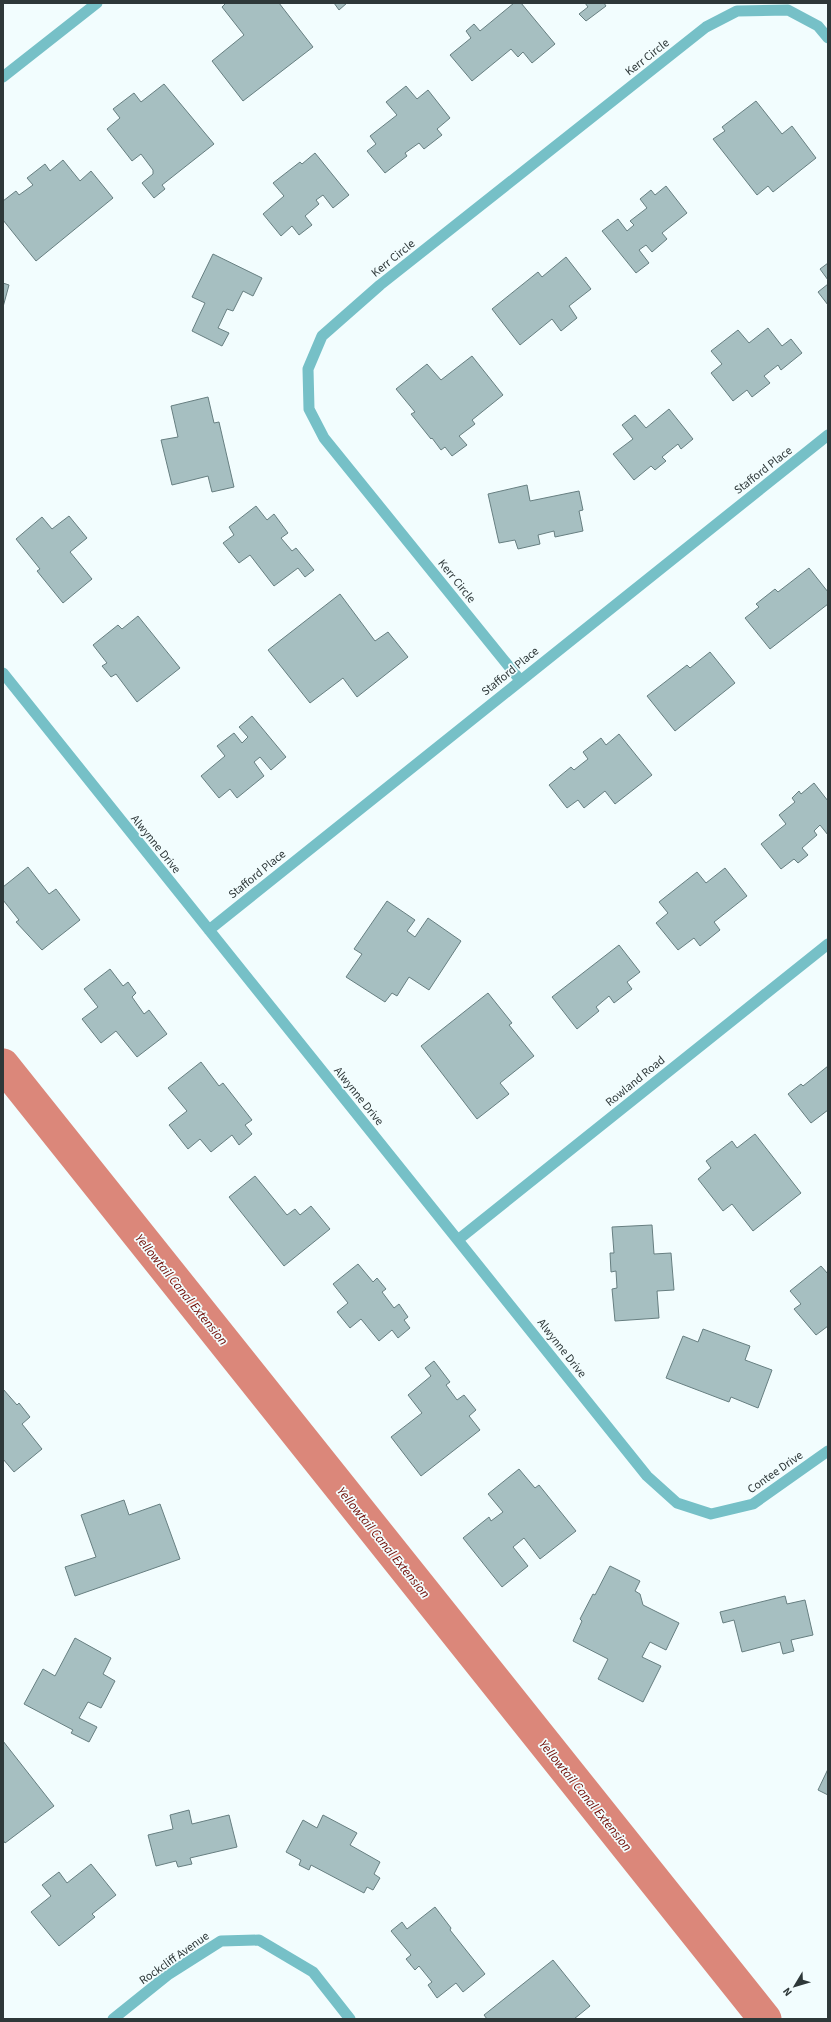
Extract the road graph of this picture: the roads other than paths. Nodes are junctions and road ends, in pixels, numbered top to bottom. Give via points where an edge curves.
1 (97, 3) edge
2 (828, 38) edge
3 (3, 77) edge
4 (828, 435) edge
5 (3, 673) edge
6 (520, 680) junction
7 (209, 930) junction
8 (828, 944) edge
9 (459, 1239) junction
10 (828, 1451) edge
11 (711, 1514) joint
12 (113, 2019) edge
13 (350, 2019) edge

1 - 3 street
2 - 6 street, Kerr Circle via 818,26 788,10 738,11 706,27 380,285 322,336 308,370 309,409 324,438
4 - 6 street, Stafford Place
5 - 7 street, Alwynne Drive
6 - 7 street, Stafford Place
7 - 9 street, Alwynne Drive
8 - 9 street, Rowland Road
9 - 11 street, Alwynne Drive via 647,1476 677,1503
10 - 11 street, Contee Drive via 753,1504
12 - 13 street, Rockcliff Avenue via 169,1974 221,1941 259,1940 313,1972

